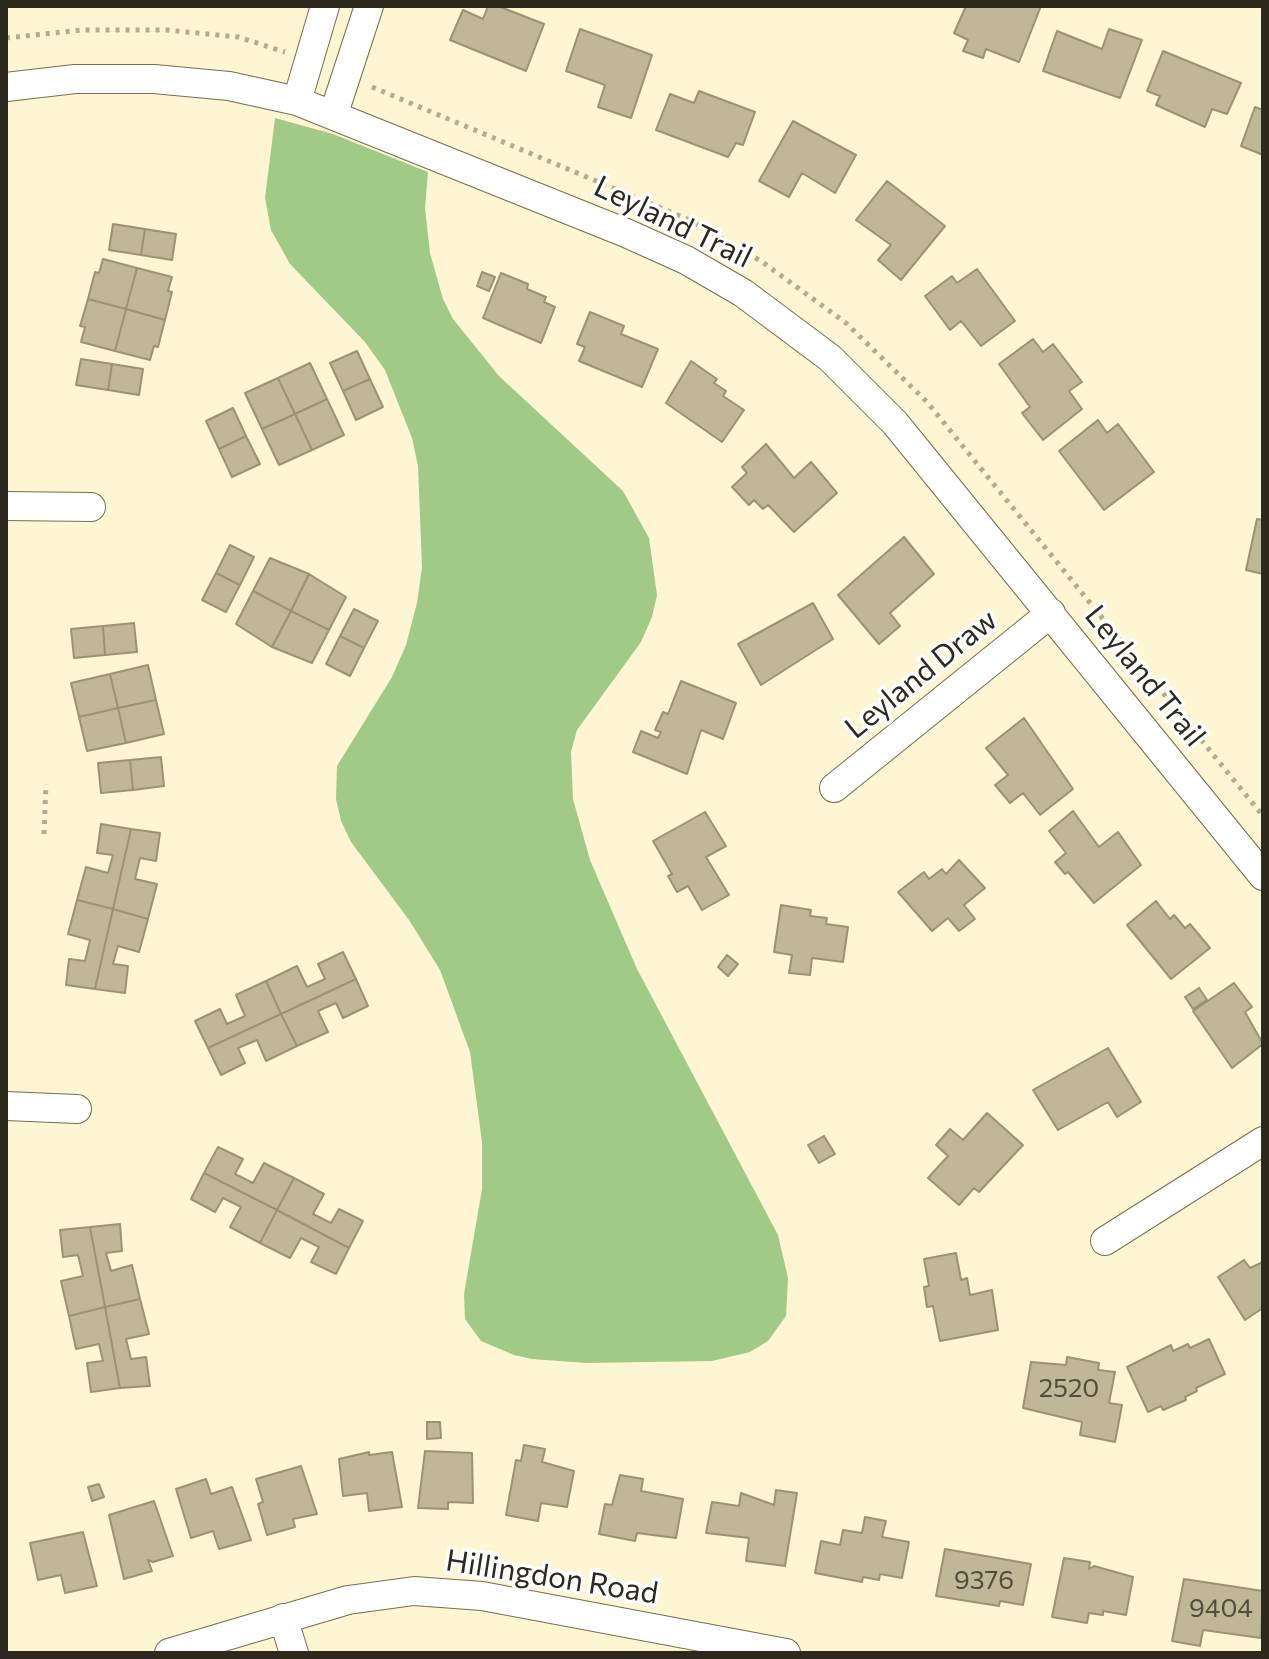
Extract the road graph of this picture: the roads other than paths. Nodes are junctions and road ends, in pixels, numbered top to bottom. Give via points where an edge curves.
1 (325, 6) edge
2 (369, 6) edge
3 (6, 87) edge
4 (297, 101) junction
5 (334, 113) junction
6 (6, 506) edge
7 (91, 507) dead end
8 (1051, 613) junction
9 (834, 788) dead end
10 (1263, 876) edge
11 (6, 1106) edge
12 (77, 1109) dead end
13 (1263, 1141) edge
14 (1105, 1241) dead end
15 (283, 1618) junction
16 (169, 1653) edge
17 (294, 1653) edge
18 (786, 1653) edge

1 - 4 street
2 - 5 street
3 - 4 street, Leyland Trail via 75,79 154,79 229,86
4 - 5 street, Leyland Trail
5 - 8 street, Leyland Trail via 647,242 765,307 881,407
6 - 7 street
8 - 9 street, Leyland Draw
8 - 10 street, Leyland Trail
11 - 12 street
13 - 14 street
15 - 16 street, Hillingdon Road
15 - 17 street
15 - 18 street, Hillingdon Road via 376,1594 439,1592

